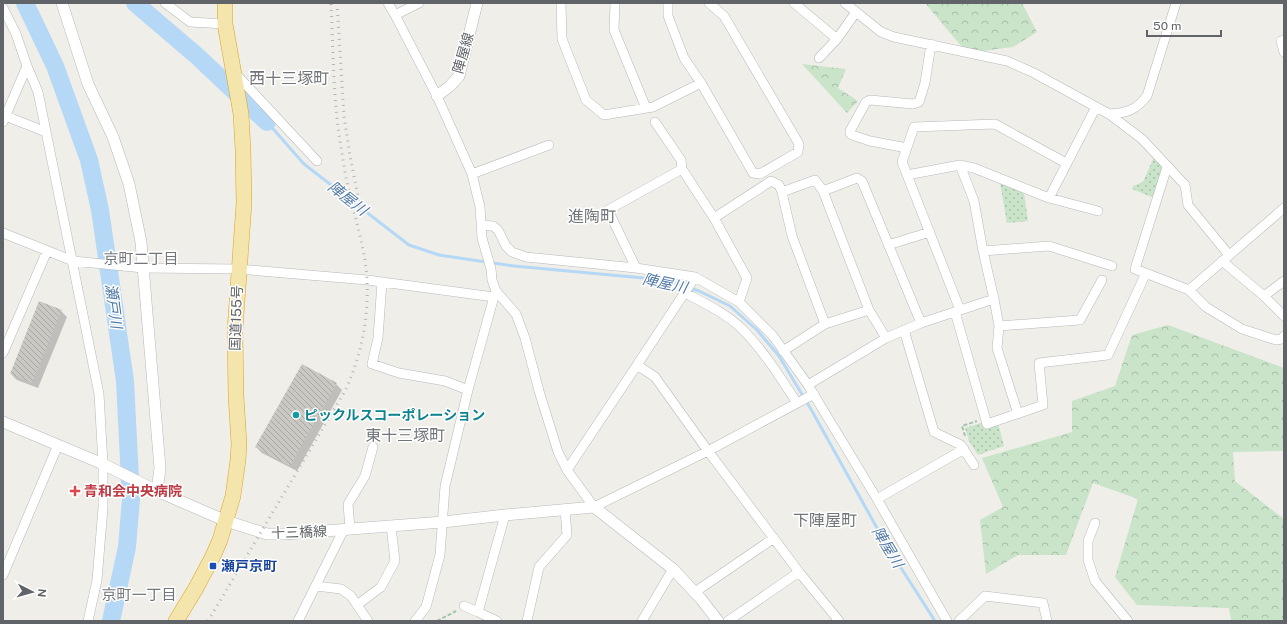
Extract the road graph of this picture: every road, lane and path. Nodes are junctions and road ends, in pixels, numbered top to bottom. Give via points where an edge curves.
1 (62, 3) edge
2 (165, 3) edge
3 (224, 3) edge
4 (388, 3) edge
5 (419, 3) edge
6 (477, 3) edge
7 (561, 3) edge
8 (615, 3) edge
9 (668, 3) edge
10 (708, 3) edge
11 (794, 3) edge
12 (845, 3) edge
13 (1176, 3) edge
14 (3, 8) edge
15 (856, 12) junction
16 (395, 15) junction
17 (225, 24) junction
18 (836, 39) junction
19 (1284, 40) edge
20 (931, 44) junction
21 (1284, 52) edge
22 (819, 58) dead end
23 (27, 66) junction
24 (233, 74) junction
25 (700, 83) junction
26 (437, 96) junction
27 (1096, 107) junction
28 (646, 108) junction
29 (1109, 114) junction
30 (4, 118) edge
31 (654, 122) dead end
32 (46, 132) junction
33 (549, 145) dead end
34 (907, 148) junction
35 (317, 160) dead end
36 (1066, 163) junction
37 (960, 165) junction
38 (1167, 167) junction
39 (682, 169) junction
40 (472, 174) junction
41 (907, 175) junction
42 (823, 191) junction
43 (782, 192) junction
44 (1049, 198) junction
45 (1284, 208) edge
46 (1098, 211) dead end
47 (714, 218) junction
48 (481, 225) junction
49 (930, 232) junction
50 (3, 233) edge
51 (888, 245) junction
52 (47, 251) junction
53 (983, 251) junction
54 (1225, 258) junction
55 (77, 262) junction
56 (1112, 266) dead end
57 (143, 268) junction
58 (636, 268) junction
59 (238, 269) junction
60 (1146, 273) junction
61 (693, 278) junction
62 (1102, 280) dead end
63 (1284, 281) edge
64 (382, 282) junction
65 (1189, 290) junction
66 (685, 292) junction
67 (495, 294) junction
68 (1264, 296) junction
69 (994, 299) junction
70 (739, 302) junction
71 (869, 310) junction
72 (957, 311) junction
73 (1284, 316) edge
74 (921, 323) junction
75 (825, 324) junction
76 (999, 326) junction
77 (904, 330) junction
78 (1284, 336) edge
79 (886, 338) junction
80 (783, 351) junction
81 (3, 353) edge
82 (638, 365) junction
83 (808, 385) junction
84 (468, 390) junction
85 (811, 395) junction
86 (798, 402) junction
87 (1018, 414) junction
88 (985, 419) junction
89 (3, 422) edge
90 (966, 439) dead end
91 (58, 445) junction
92 (373, 447) dead end
93 (964, 449) junction
94 (708, 451) junction
95 (974, 465) dead end
96 (108, 466) junction
97 (567, 470) junction
98 (153, 489) junction
99 (877, 499) junction
100 (594, 507) junction
101 (565, 510) junction
102 (505, 515) junction
103 (226, 521) junction
104 (443, 522) junction
105 (1095, 523) dead end
106 (391, 526) junction
107 (347, 529) junction
108 (774, 538) junction
109 (673, 569) junction
110 (799, 572) junction
111 (3, 576) edge
112 (316, 586) junction
113 (695, 592) junction
114 (357, 605) junction
115 (464, 606) joint
116 (478, 612) junction
117 (88, 621) edge
118 (176, 621) edge
119 (298, 621) edge
120 (368, 621) edge
121 (415, 621) edge
122 (437, 621) edge
123 (497, 621) edge
124 (527, 621) edge
125 (642, 621) edge
126 (718, 621) edge
127 (728, 621) edge
128 (839, 621) edge
129 (948, 621) edge
130 (959, 621) edge
131 (1047, 621) edge
132 (1128, 621) edge

1 - 57 street via 88,84 113,137 129,184 141,242
2 - 17 street via 190,22
3 - 17 highway, 国道155号
4 - 16 street
5 - 16 street
6 - 26 street, 陣屋線 via 459,76
7 - 28 street via 562,39 586,100 604,115
8 - 28 street via 614,30
9 - 25 street via 668,16 684,58
10 - 25 street via 724,16 799,144 798,152 760,174 753,173
11 - 18 street
12 - 15 street
13 - 29 street via 1147,96 1125,113
14 - 23 street via 16,34
15 - 18 street
15 - 20 street via 881,32
16 - 26 street
17 - 24 highway, 国道155号
18 - 22 street
19 - 21 street via 1281,41
20 - 27 street via 1007,61
20 - 34 street via 925,83 919,102 913,104 870,100 866,102 850,131 852,135 870,141
23 - 30 street
23 - 32 street via 38,92
24 - 35 street
24 - 59 highway, 国道155号 via 241,114 244,150 244,203
25 - 28 street via 653,107
26 - 40 street
27 - 29 street
27 - 36 street
29 - 38 street via 1142,139
30 - 32 street
31 - 39 street via 681,160
32 - 55 street
33 - 40 street
34 - 36 street via 914,127 996,124
34 - 41 street via 902,162
36 - 44 street
37 - 41 street
37 - 44 street via 974,168
37 - 53 street via 974,201
38 - 54 street via 1186,185 1188,205
38 - 60 street via 1135,269
39 - 47 street
39 - 58 street via 608,210
40 - 48 street via 480,207
41 - 49 street
42 - 43 street via 815,180
42 - 51 street via 857,178 862,181
42 - 71 street
43 - 47 street via 779,185 771,181
43 - 75 street via 792,236
44 - 46 street
45 - 54 street
47 - 70 street via 747,278
48 - 58 street via 493,226 512,252 526,257
48 - 67 street
49 - 51 street
49 - 72 street
50 - 52 street
51 - 74 street
52 - 55 street
52 - 81 street
53 - 56 street via 1049,246
53 - 69 street
54 - 65 street
54 - 68 street
55 - 57 street
55 - 96 street
57 - 59 street
57 - 98 street via 160,468
58 - 61 street
59 - 64 street
59 - 103 highway, 国道155号 via 234,330 239,444
60 - 65 street
60 - 87 street via 1108,355 1039,363 1043,405
61 - 66 street
61 - 70 street
62 - 76 street via 1080,320
63 - 68 street
64 - 67 street
64 - 84 street via 378,338 372,364 399,373 445,381
65 - 78 street via 1206,307 1242,329 1276,340
66 - 82 street
66 - 86 street via 714,308 741,328 769,360
67 - 84 street
67 - 97 street via 516,314 526,338 539,391 558,452
68 - 73 street
69 - 72 street
69 - 76 street
70 - 80 street via 773,336
71 - 75 street
71 - 79 street
72 - 74 street
72 - 88 street
74 - 77 street
75 - 80 street
76 - 87 street via 997,348
77 - 79 street
77 - 93 street via 934,432 961,445
79 - 83 street
80 - 83 street
82 - 94 street via 655,377
82 - 97 street
83 - 85 street
84 - 104 street via 445,486
85 - 86 street
85 - 99 street
86 - 94 street
87 - 88 street via 987,424
88 - 90 path via 962,426
89 - 91 street, 十三橋線
91 - 96 street, 十三橋線
91 - 111 street
92 - 107 street via 365,476 348,504
93 - 95 street
93 - 99 street
94 - 100 street
94 - 108 street
96 - 98 street, 十三橋線
96 - 117 street via 97,580
97 - 100 street
98 - 103 street, 十三橋線
99 - 129 street
100 - 101 street, 十三橋線
100 - 109 street
101 - 102 street, 十三橋線
101 - 124 street via 567,535 539,567
102 - 104 street, 十三橋線
102 - 116 street
103 - 107 street, 十三橋線 via 267,534
103 - 118 highway, 国道155号 via 220,540
104 - 106 street, 十三橋線
104 - 121 street via 440,555 426,606
105 - 132 street via 1088,541 1088,560 1095,581
106 - 107 street, 十三橋線
106 - 114 street via 395,562 381,587
107 - 112 street
108 - 110 street
108 - 113 street
109 - 113 street
109 - 125 street
110 - 127 street
110 - 128 street
112 - 114 street via 341,589 351,596
112 - 119 street
113 - 126 street
114 - 120 street
115 - 116 street
115 - 122 path
116 - 123 street
130 - 131 street via 985,596 1042,603

